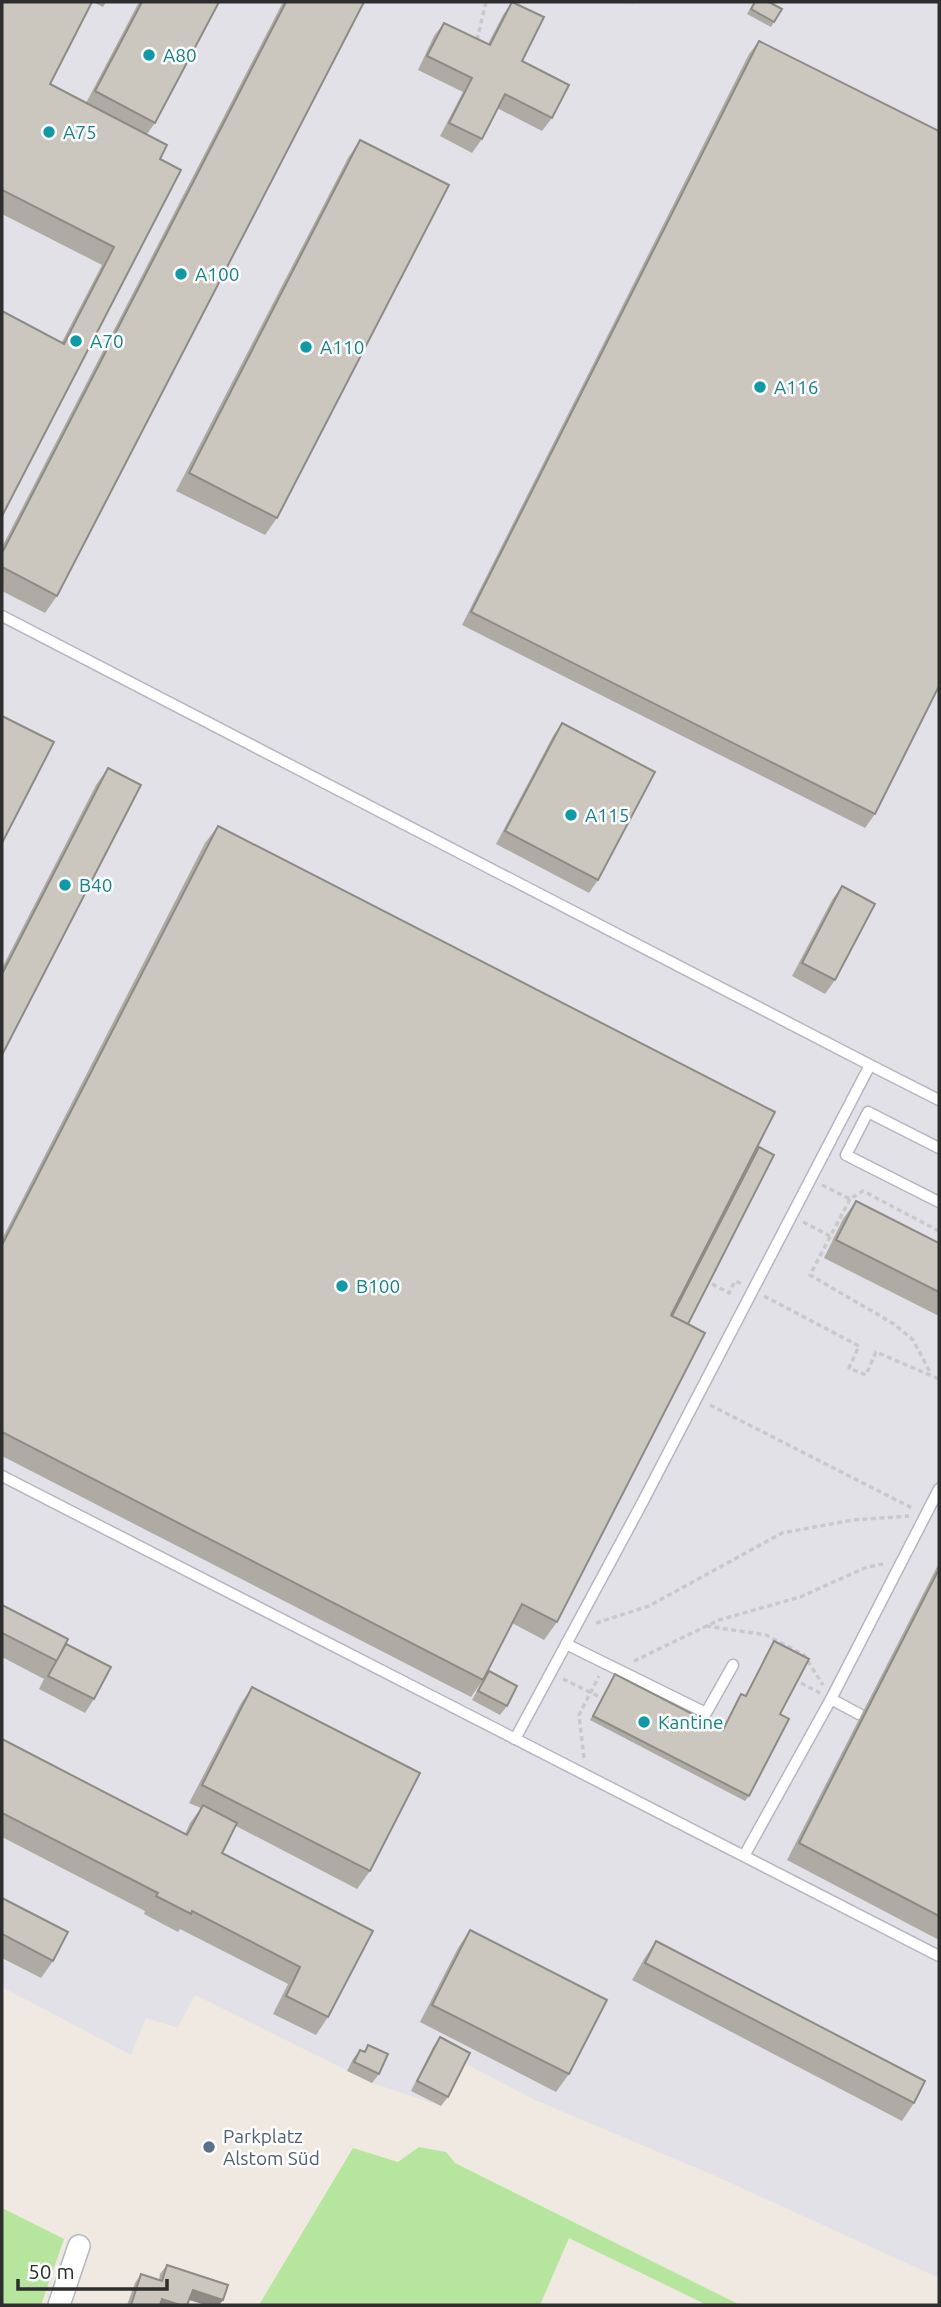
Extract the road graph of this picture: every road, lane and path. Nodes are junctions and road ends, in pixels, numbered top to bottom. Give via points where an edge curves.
1 (486, 2) edge
2 (474, 46) edge
3 (2, 616) edge
4 (870, 1065) junction
5 (939, 1100) edge
6 (939, 1148) edge
7 (811, 1179) junction
8 (850, 1199) junction
9 (939, 1201) edge
10 (792, 1216) junction
11 (939, 1231) edge
12 (832, 1237) junction
13 (712, 1284) edge
14 (752, 1290) junction
15 (932, 1376) junction
16 (939, 1379) edge
17 (696, 1398) junction
18 (2, 1476) edge
19 (939, 1489) edge
20 (926, 1515) junction
21 (902, 1561) junction
22 (706, 1626) junction
23 (574, 1630) junction
24 (566, 1644) junction
25 (606, 1663) junction
26 (733, 1665) dead end
27 (620, 1670) junction
28 (551, 1672) junction
29 (591, 1693) junction
30 (602, 1698) edge
31 (831, 1699) junction
32 (859, 1714) dead end
33 (515, 1739) junction
34 (586, 1774) junction
35 (744, 1856) junction
36 (939, 1956) edge
37 (79, 2246) dead end
38 (59, 2305) edge

1 - 2 path
3 - 4 lane
4 - 5 lane
4 - 7 lane
6 - 9 lane via 868,1112 846,1155
7 - 8 path
7 - 10 lane
8 - 11 path via 863,1191
8 - 12 path
10 - 12 path
10 - 14 lane
12 - 15 path via 810,1275 850,1295 904,1332
13 - 14 path via 729,1293 735,1281
14 - 15 path via 859,1346 849,1367 866,1375 876,1352
14 - 17 lane
15 - 16 path
17 - 20 path
17 - 23 lane
18 - 33 lane
19 - 20 lane
20 - 21 lane
20 - 23 path via 853,1520 782,1533 649,1606
21 - 22 path via 867,1567 800,1597
21 - 31 lane
22 - 27 path
22 - 31 path via 766,1635 804,1655
23 - 24 lane
24 - 25 lane
24 - 28 lane
25 - 27 lane
25 - 29 path
26 - 27 lane via 706,1713
28 - 29 path
28 - 33 lane
29 - 30 path
29 - 34 path via 579,1715
31 - 32 lane
31 - 35 lane
33 - 34 lane
34 - 35 lane
35 - 36 lane
37 - 38 street

